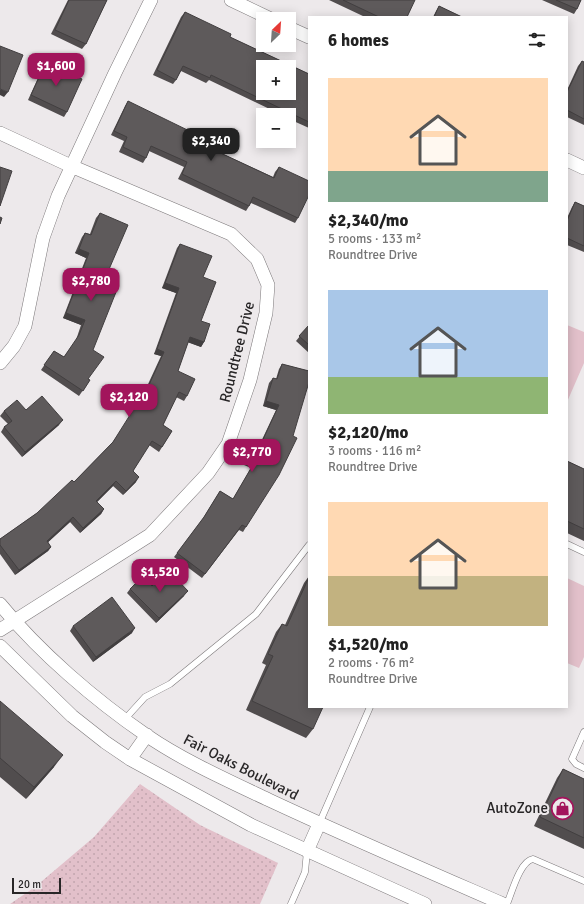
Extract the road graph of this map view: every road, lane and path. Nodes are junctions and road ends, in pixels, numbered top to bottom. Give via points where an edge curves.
1 (151, 0) edge
2 (231, 0) edge
3 (256, 12) edge
4 (296, 31) edge
5 (308, 37) edge
6 (0, 133) edge
7 (568, 160) edge
8 (71, 166) junction
9 (584, 168) edge
10 (0, 364) edge
11 (568, 544) edge
12 (308, 546) edge
13 (584, 552) edge
14 (0, 604) edge
15 (14, 621) junction
16 (0, 630) edge
17 (0, 646) edge
18 (370, 708) edge
19 (125, 719) junction
20 (584, 732) edge
21 (146, 735) junction
22 (130, 759) junction
23 (584, 768) edge
24 (320, 824) junction
25 (308, 851) junction
26 (584, 880) edge
27 (291, 904) edge
28 (425, 904) edge
29 (503, 904) edge
30 (507, 904) edge

1 - 8 street
2 - 3 street
4 - 5 street
6 - 8 street, Roundtree Drive
7 - 9 street
8 - 10 street via 43,238 25,326
8 - 15 street, Roundtree Drive via 232,234 257,260 263,272 268,285 266,314 250,380 228,444 208,473 150,534
11 - 13 lane
12 - 19 lane via 256,614 170,684 144,697
14 - 15 street, Fair Oaks Boulevard
15 - 16 street, Roundtree Drive
15 - 19 street, Fair Oaks Boulevard via 52,658
17 - 22 street via 72,716
18 - 24 lane
19 - 21 street, Fair Oaks Boulevard
20 - 23 lane via 572,759
21 - 22 street
21 - 24 street, Fair Oaks Boulevard via 218,776
22 - 25 street via 251,825
24 - 25 street
24 - 29 street, Fair Oaks Boulevard
25 - 27 lane via 305,872
25 - 28 street
26 - 30 lane via 533,859 529,860 523,866

